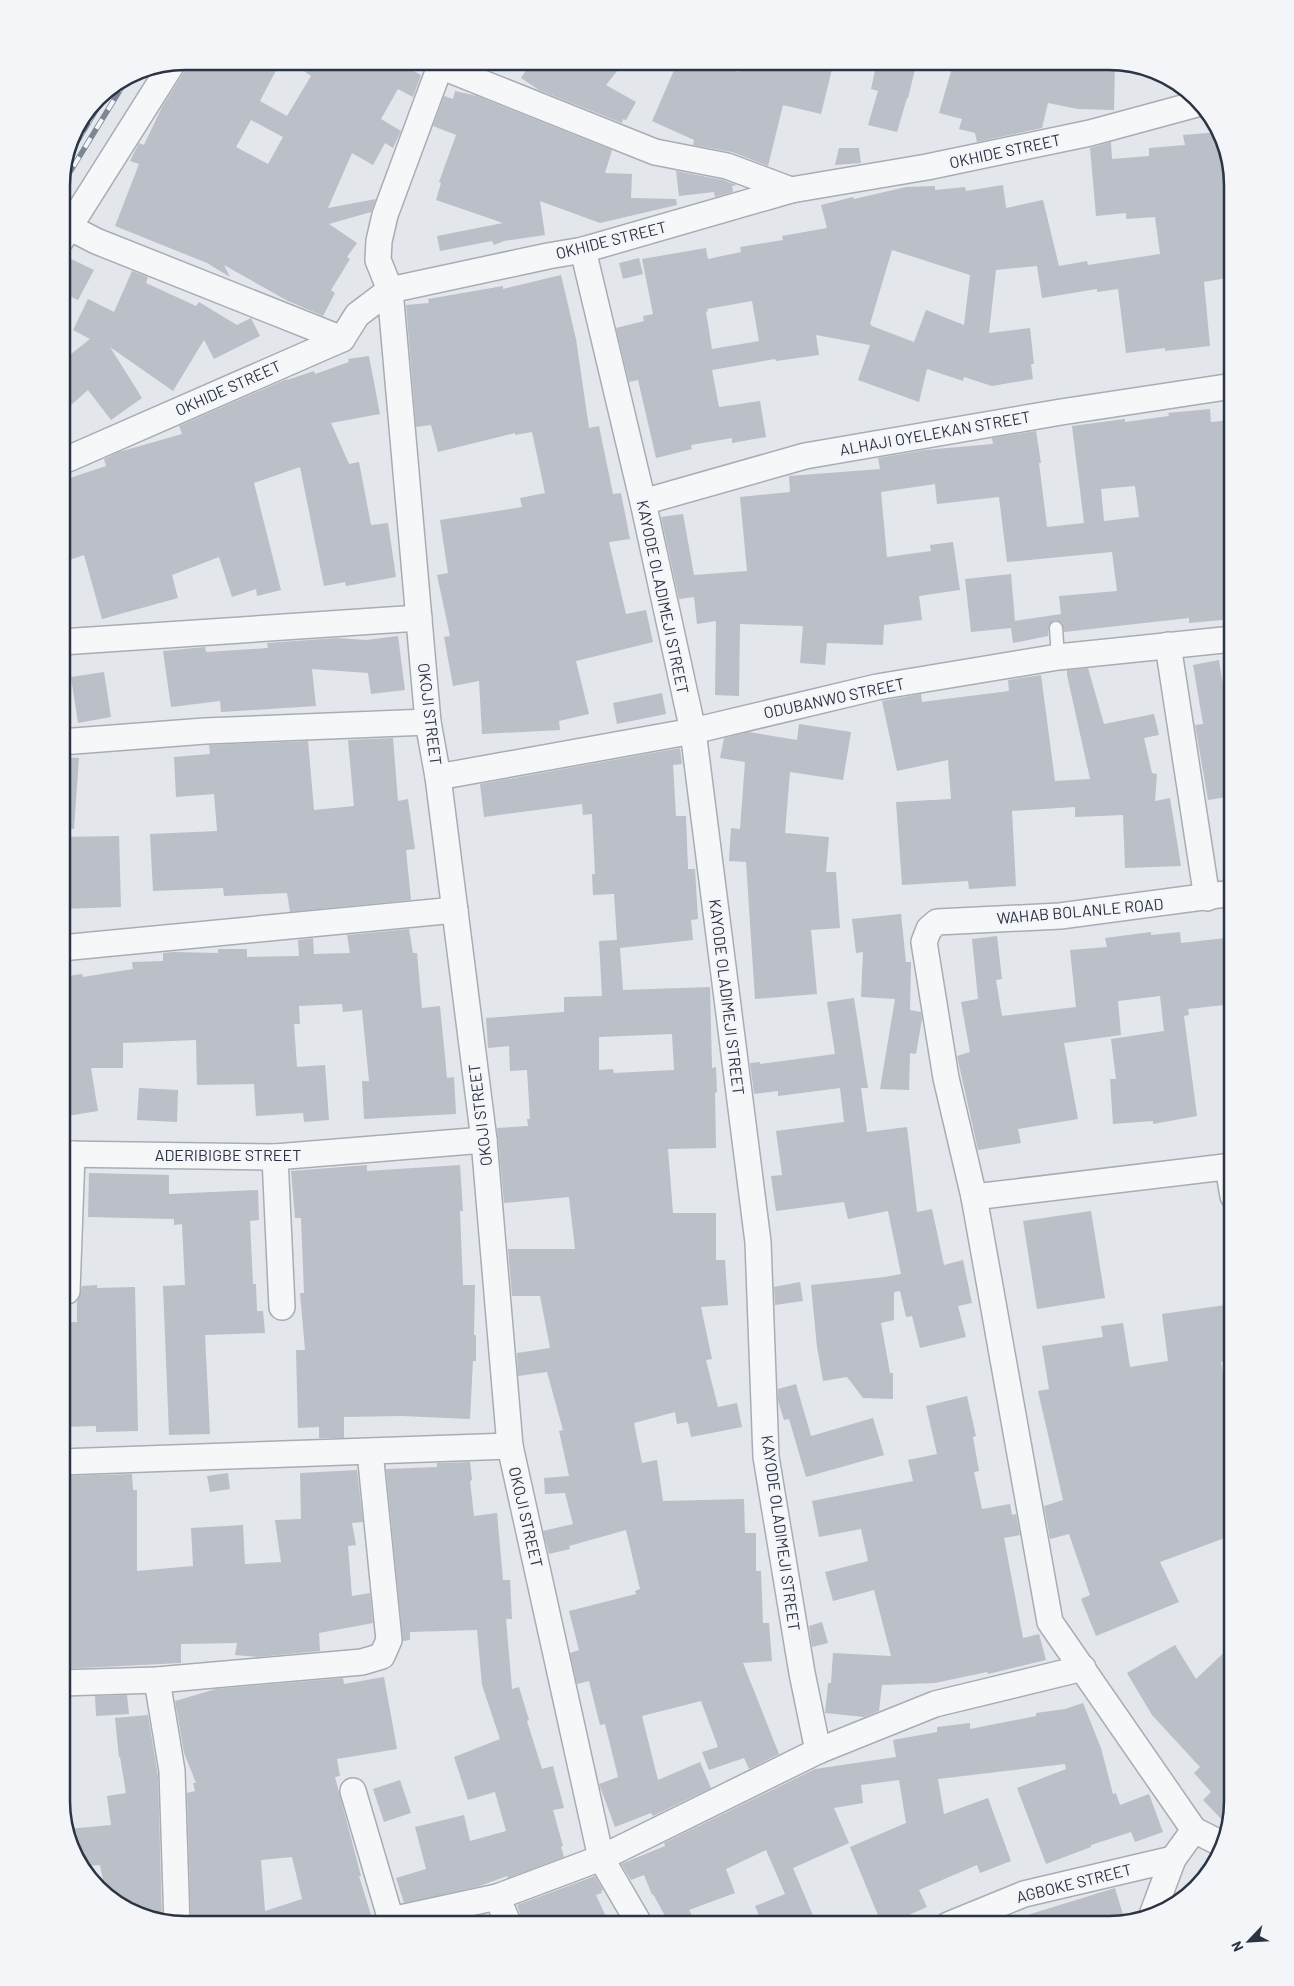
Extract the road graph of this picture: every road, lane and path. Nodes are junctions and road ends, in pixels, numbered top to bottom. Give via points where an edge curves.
1 (439, 70) edge
2 (456, 70) edge
3 (167, 71) edge
4 (1191, 105) edge
5 (791, 190) junction
6 (70, 226) edge
7 (70, 234) edge
8 (583, 250) junction
9 (390, 290) junction
10 (342, 339) junction
11 (1224, 387) edge
12 (70, 458) edge
13 (643, 502) junction
14 (419, 618) junction
15 (1056, 628) dead end
16 (1224, 640) edge
17 (70, 641) edge
18 (1168, 646) junction
19 (1058, 658) junction
20 (428, 722) junction
21 (692, 732) junction
22 (70, 741) edge
23 (438, 777) junction
24 (1224, 895) edge
25 (1207, 898) junction
26 (455, 910) junction
27 (70, 947) edge
28 (484, 1140) junction
29 (70, 1154) edge
30 (275, 1158) junction
31 (1224, 1167) edge
32 (974, 1198) junction
33 (282, 1307) dead end
34 (510, 1446) junction
35 (370, 1452) junction
36 (70, 1462) edge
37 (1083, 1668) junction
38 (157, 1680) junction
39 (70, 1683) edge
40 (818, 1751) junction
41 (353, 1791) dead end
42 (1194, 1830) junction
43 (1217, 1841) edge
44 (601, 1858) junction
45 (1173, 1859) junction
46 (497, 1897) junction
47 (1155, 1906) edge
48 (177, 1916) edge
49 (384, 1916) edge
50 (412, 1916) edge
51 (505, 1916) edge
52 (635, 1916) edge
53 (970, 1916) edge

1 - 9 street, OKOJI STREET via 379,241 378,260
2 - 5 street via 654,152 727,166
3 - 6 street
4 - 5 street, OKHIDE STREET via 1090,133 927,167
5 - 8 street, OKHIDE STREET
7 - 10 street via 96,241
8 - 9 street, OKHIDE STREET
8 - 13 street, KAYODE OLADIMEJI STREET
9 - 10 street, OKHIDE STREET via 357,315
9 - 14 street, OKOJI STREET
10 - 12 street, OKHIDE STREET
11 - 13 street, ALHAJI OYELEKAN STREET via 805,456
13 - 21 street, KAYODE OLADIMEJI STREET
14 - 17 street
14 - 20 street, OKOJI STREET
15 - 19 lane
16 - 18 street, ODUBANWO STREET
18 - 19 street, ODUBANWO STREET
18 - 25 street
19 - 21 street, ODUBANWO STREET via 877,687
20 - 22 street via 205,731
20 - 23 street, OKOJI STREET
21 - 23 street, ODUBANWO STREET
21 - 40 street, KAYODE OLADIMEJI STREET via 758,1242 766,1457
23 - 26 street, OKOJI STREET
24 - 25 street, WAHAB BOLANLE ROAD
25 - 32 street, WAHAB BOLANLE ROAD via 1060,916 937,922 929,929 924,942 944,1069
26 - 27 street
26 - 28 street, OKOJI STREET
28 - 30 street, ADERIBIGBE STREET
28 - 34 street, OKOJI STREET
29 - 30 street, ADERIBIGBE STREET
30 - 33 street
31 - 32 street
32 - 37 street via 1050,1622
34 - 35 street
34 - 44 street, OKOJI STREET
35 - 36 street
35 - 38 street via 389,1640 382,1656 362,1662
37 - 40 street via 934,1704
37 - 42 street
38 - 39 street
38 - 48 street via 172,1771
40 - 44 street
41 - 49 street
42 - 43 street
42 - 45 street
44 - 46 street
44 - 52 street, OKOJI STREET
45 - 47 street
45 - 53 street, AGBOKE STREET via 1024,1894
46 - 50 street
46 - 51 street

